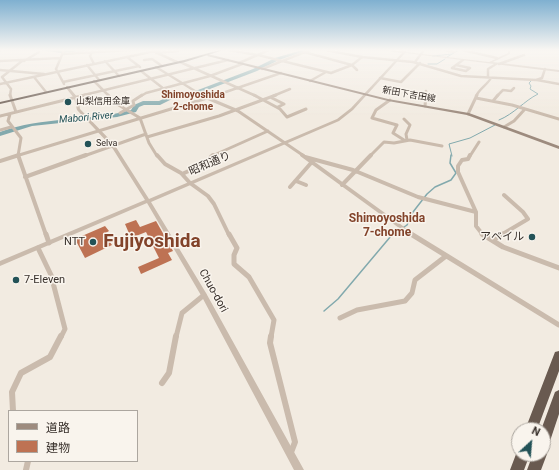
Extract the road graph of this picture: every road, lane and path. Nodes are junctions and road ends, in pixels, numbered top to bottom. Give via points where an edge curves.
1 (7, 72) edge
2 (27, 72) edge
3 (56, 72) joint
4 (93, 72) edge
5 (110, 72) edge
6 (116, 72) edge
7 (132, 72) edge
8 (144, 72) edge
9 (163, 72) edge
10 (180, 72) edge
11 (200, 72) edge
12 (220, 72) edge
13 (277, 72) edge
14 (326, 72) joint
15 (334, 72) edge
16 (386, 72) edge
17 (411, 72) edge
18 (445, 72) edge
19 (489, 72) edge
20 (544, 72) edge
21 (281, 73) junction
22 (45, 74) junction
23 (95, 75) junction
24 (168, 75) junction
25 (119, 76) junction
26 (210, 76) junction
27 (34, 77) junction
28 (380, 78) junction
29 (490, 78) junction
30 (151, 79) junction
31 (536, 80) junction
32 (96, 81) junction
33 (310, 81) junction
34 (63, 82) junction
35 (6, 83) junction
36 (0, 84) edge
37 (182, 84) junction
38 (559, 84) edge
39 (67, 87) junction
40 (239, 88) junction
41 (514, 88) dead end
42 (163, 89) junction
43 (290, 89) dead end
44 (104, 91) junction
45 (426, 91) dead end
46 (46, 92) junction
47 (365, 94) junction
48 (173, 96) dead end
49 (76, 98) junction
50 (272, 98) junction
51 (476, 98) junction
52 (206, 99) junction
53 (11, 100) junction
54 (265, 100) junction
55 (390, 100) junction
56 (493, 101) junction
57 (0, 103) edge
58 (425, 106) junction
59 (278, 107) junction
60 (306, 109) dead end
61 (525, 109) junction
62 (234, 110) junction
63 (130, 111) junction
64 (16, 112) junction
65 (120, 113) dead end
66 (10, 114) junction
67 (468, 114) junction
68 (0, 116) edge
69 (140, 118) junction
70 (404, 119) dead end
71 (559, 119) edge
72 (11, 127) junction
73 (504, 127) junction
74 (0, 130) edge
75 (100, 131) junction
76 (268, 131) junction
77 (147, 135) junction
78 (406, 140) junction
79 (285, 142) junction
80 (479, 142) dead end
81 (113, 145) junction
82 (442, 146) dead end
83 (559, 148) edge
84 (18, 155) junction
85 (304, 156) junction
86 (0, 161) edge
87 (311, 163) junction
88 (356, 171) junction
89 (182, 174) junction
90 (25, 177) junction
91 (296, 181) junction
92 (190, 183) junction
93 (306, 185) dead end
94 (342, 185) junction
95 (290, 187) dead end
96 (504, 195) dead end
97 (148, 200) junction
98 (476, 212) junction
99 (492, 240) junction
100 (49, 243) junction
101 (38, 248) junction
102 (446, 256) junction
103 (0, 264) edge
104 (559, 268) edge
105 (204, 295) junction
106 (340, 318) dead end
107 (559, 325) edge
108 (559, 356) edge
109 (162, 383) dead end
110 (559, 396) edge
111 (13, 410) edge
112 (534, 422) edge
113 (550, 422) edge
114 (290, 455) junction
115 (299, 470) edge

1 - 35 street via 2,76
2 - 22 street
3 - 22 street
3 - 34 street, Chuo-dori
4 - 23 street
5 - 23 street
6 - 25 street
7 - 25 highway
8 - 30 street
9 - 24 street
10 - 24 street
11 - 26 street
12 - 26 street
13 - 21 main road, 新田下吉田線
14 - 15 street
14 - 33 street
16 - 28 street, 昭和通り
17 - 28 street via 401,82
18 - 29 street
19 - 29 street
20 - 31 street via 542,78
21 - 33 main road, 新田下吉田線
21 - 40 street
22 - 27 street
23 - 32 street
23 - 34 street
24 - 30 street
24 - 37 street
25 - 32 highway
26 - 37 street
26 - 40 street
27 - 35 street
27 - 46 street
28 - 47 street, 昭和通り
29 - 31 street
29 - 51 street via 488,83 480,88
30 - 42 street
30 - 44 street
31 - 38 street
32 - 39 highway
32 - 44 street
33 - 47 main road, 新田下吉田線
34 - 39 street, Chuo-dori
35 - 36 street
35 - 53 street via 11,89
37 - 42 street
37 - 52 street
39 - 46 highway
39 - 49 street, Chuo-dori
40 - 52 street
40 - 54 street
41 - 56 street via 512,91 504,90
42 - 48 street
42 - 63 street via 143,94 133,101 134,106
43 - 50 street
44 - 49 street
44 - 63 street via 117,104
45 - 58 street
46 - 53 highway
47 - 55 main road, 新田下吉田線
47 - 79 street, 昭和通り via 338,120
49 - 64 street
49 - 75 street, Chuo-dori via 78,109
50 - 54 street
50 - 59 street via 284,104
51 - 56 street
51 - 67 street
52 - 62 street
52 - 69 street
53 - 57 highway
53 - 64 street
54 - 59 street
54 - 62 street
55 - 58 main road, 新田下吉田線
55 - 78 street via 376,110 372,118 397,125 393,133
56 - 61 street
58 - 67 main road, 新田下吉田線
59 - 60 street via 287,117
61 - 71 street
61 - 73 street
62 - 76 street
62 - 77 street via 174,131
63 - 65 street
63 - 69 street
64 - 66 street
66 - 68 street
66 - 72 street via 8,121
67 - 73 main road, 新田下吉田線
69 - 75 street
69 - 77 street
70 - 78 street via 410,124
72 - 74 street
72 - 84 street via 21,138
73 - 83 main road, 新田下吉田線
75 - 81 street, Chuo-dori
75 - 84 street
76 - 79 street
76 - 89 street via 214,154 202,165
77 - 81 street
77 - 89 street via 148,143 158,157
78 - 82 street
78 - 88 street via 384,142
79 - 85 street
79 - 92 street, 昭和通り
80 - 98 street via 468,159 462,160 458,166 458,172
81 - 90 street
81 - 97 street, Chuo-dori
84 - 86 street
84 - 90 street
85 - 87 street
85 - 88 street
87 - 91 street
87 - 94 street
88 - 94 street
88 - 98 street via 418,197
89 - 92 street
90 - 100 street
91 - 93 street
91 - 95 street
92 - 97 street, 昭和通り
92 - 114 street via 214,204 219,218 237,248 234,264 249,277 274,320 270,343 295,442
94 - 102 street
96 - 99 street via 528,220
97 - 100 street, 昭和通り
97 - 105 street, Chuo-dori
98 - 99 street via 476,226 482,234
99 - 104 street via 503,248
100 - 101 street, 昭和通り
101 - 103 street, 昭和通り
101 - 111 street via 51,275 65,329 50,357 21,373 12,392
102 - 106 street via 415,280 412,293 405,300 357,310
102 - 107 street
105 - 109 street via 182,313 178,321 169,373
105 - 114 street, Chuo-dori
108 - 112 highway
110 - 113 highway
114 - 115 street, Chuo-dori

